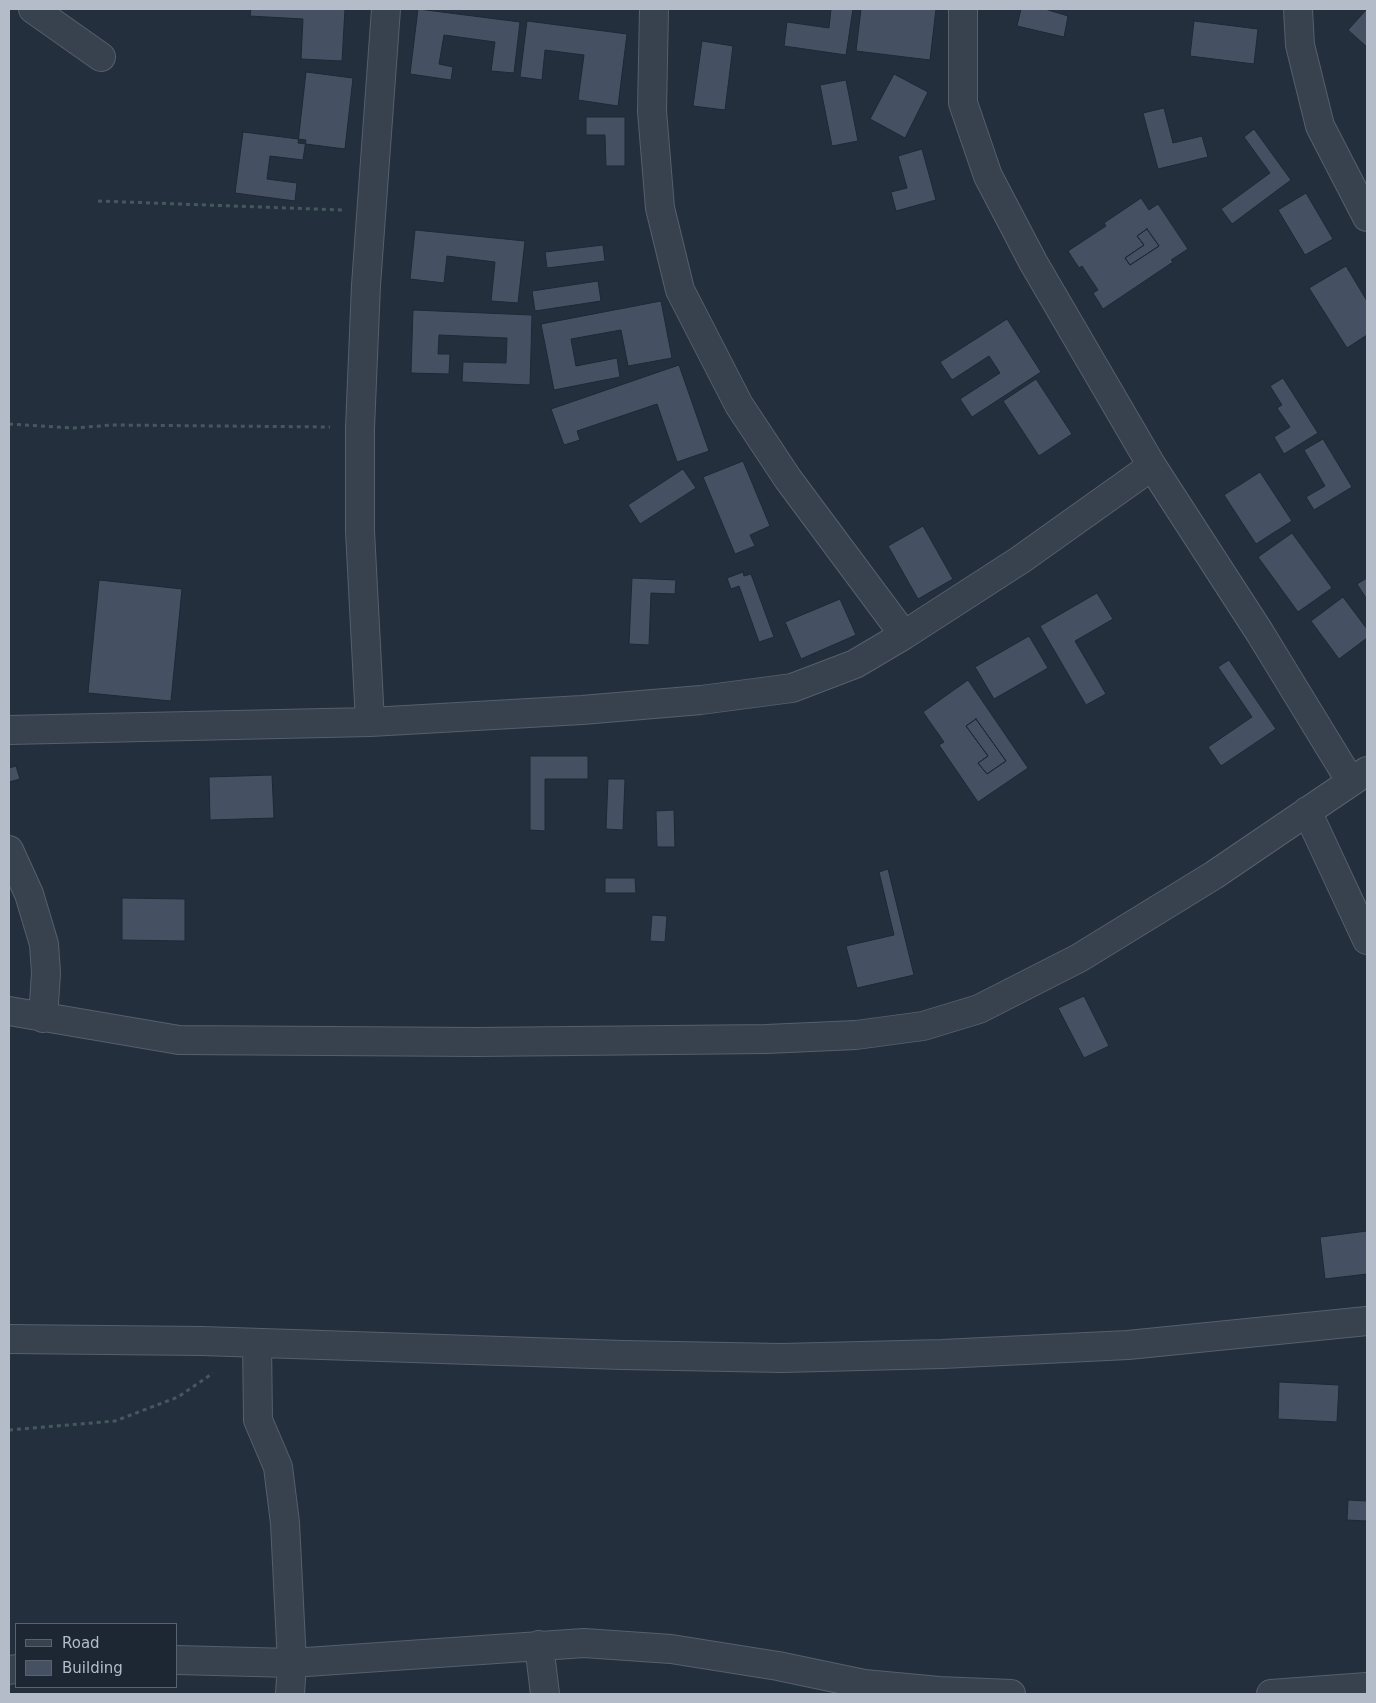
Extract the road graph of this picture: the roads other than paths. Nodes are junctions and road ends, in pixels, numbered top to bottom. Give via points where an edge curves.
1 (33, 9) edge
2 (386, 9) edge
3 (654, 9) edge
4 (963, 9) edge
5 (1298, 9) edge
6 (101, 57) dead end
7 (1367, 217) edge
8 (1152, 466) junction
9 (904, 635) junction
10 (370, 722) junction
11 (9, 730) edge
12 (1359, 776) edge
13 (1307, 811) junction
14 (9, 850) edge
15 (1367, 940) edge
16 (9, 1010) edge
17 (43, 1018) junction
18 (1367, 1322) edge
19 (9, 1339) edge
20 (257, 1343) junction
21 (539, 1645) junction
22 (178, 1660) edge
23 (292, 1663) junction
24 (1367, 1687) edge
25 (290, 1694) edge
26 (545, 1694) edge
27 (1011, 1694) edge
28 (1271, 1694) edge

1 - 6 street
2 - 10 street via 360,428 360,530
3 - 9 street via 652,111 660,208 680,290 739,405 788,479
4 - 8 street via 963,103 988,176 1033,262
5 - 7 street via 1300,45 1320,126
8 - 9 street via 1020,560
8 - 12 street via 1260,633
9 - 10 street via 855,664 792,688 702,700 582,710
10 - 11 street
12 - 13 street
13 - 15 street
13 - 17 street via 1206,880 1079,958 979,1009 923,1026 766,1039 179,1040
14 - 17 street via 29,894 44,944
16 - 17 street
18 - 20 street via 1128,1345 782,1358
19 - 20 street
20 - 23 street via 258,1420 278,1467 285,1523
21 - 23 street
21 - 26 street
21 - 27 street via 584,1643 671,1649 864,1684
22 - 23 street
23 - 25 street
24 - 28 street

